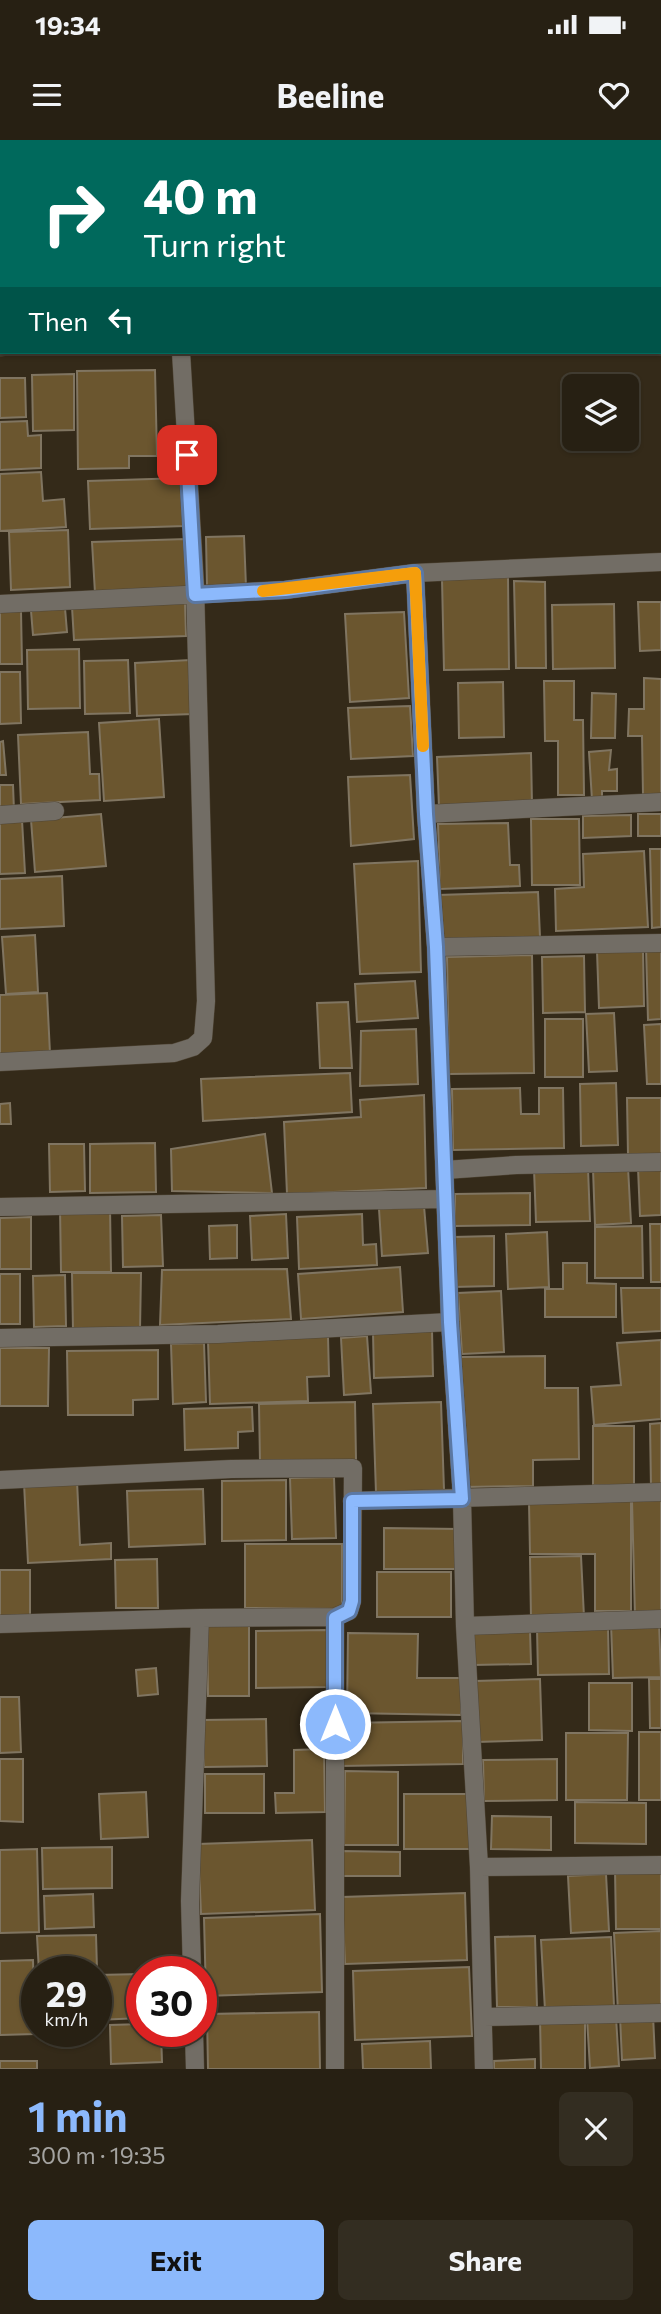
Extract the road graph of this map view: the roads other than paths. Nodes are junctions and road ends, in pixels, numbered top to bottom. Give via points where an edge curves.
1 (181, 354) edge
2 (661, 562) edge
3 (415, 573) junction
4 (195, 595) junction
5 (0, 604) edge
6 (661, 802) edge
7 (55, 811) dead end
8 (426, 814) junction
9 (0, 815) edge
10 (661, 943) edge
11 (436, 947) junction
12 (0, 1062) edge
13 (661, 1162) edge
14 (445, 1170) junction
15 (445, 1199) junction
16 (0, 1207) edge
17 (450, 1322) junction
18 (0, 1338) edge
19 (0, 1480) edge
20 (661, 1492) edge
21 (462, 1499) junction
22 (352, 1501) junction
23 (200, 1618) junction
24 (335, 1618) junction
25 (661, 1619) edge
26 (0, 1624) edge
27 (465, 1626) junction
28 (661, 1865) edge
29 (480, 1867) junction
30 (192, 1956) edge
31 (661, 2013) edge
32 (484, 2017) junction
33 (194, 2047) edge
34 (195, 2069) edge
35 (335, 2069) edge
36 (484, 2069) edge

1 - 4 street
2 - 3 street
3 - 4 street via 285,590
3 - 8 street
4 - 5 street
4 - 12 street via 206,1001 202,1038 193,1047 174,1053
6 - 8 street
7 - 9 street
8 - 11 street
10 - 11 street
11 - 14 street
13 - 14 street
14 - 15 street
15 - 16 street
15 - 17 street
17 - 18 street via 218,1334
17 - 21 street
19 - 22 street via 353,1468
20 - 21 street
21 - 22 street
21 - 27 street
22 - 24 street via 352,1601 349,1611
23 - 24 street
23 - 26 street
23 - 30 street
24 - 35 street
25 - 27 street
27 - 29 street
28 - 29 street
29 - 32 street
31 - 32 street
32 - 36 street
33 - 34 street

